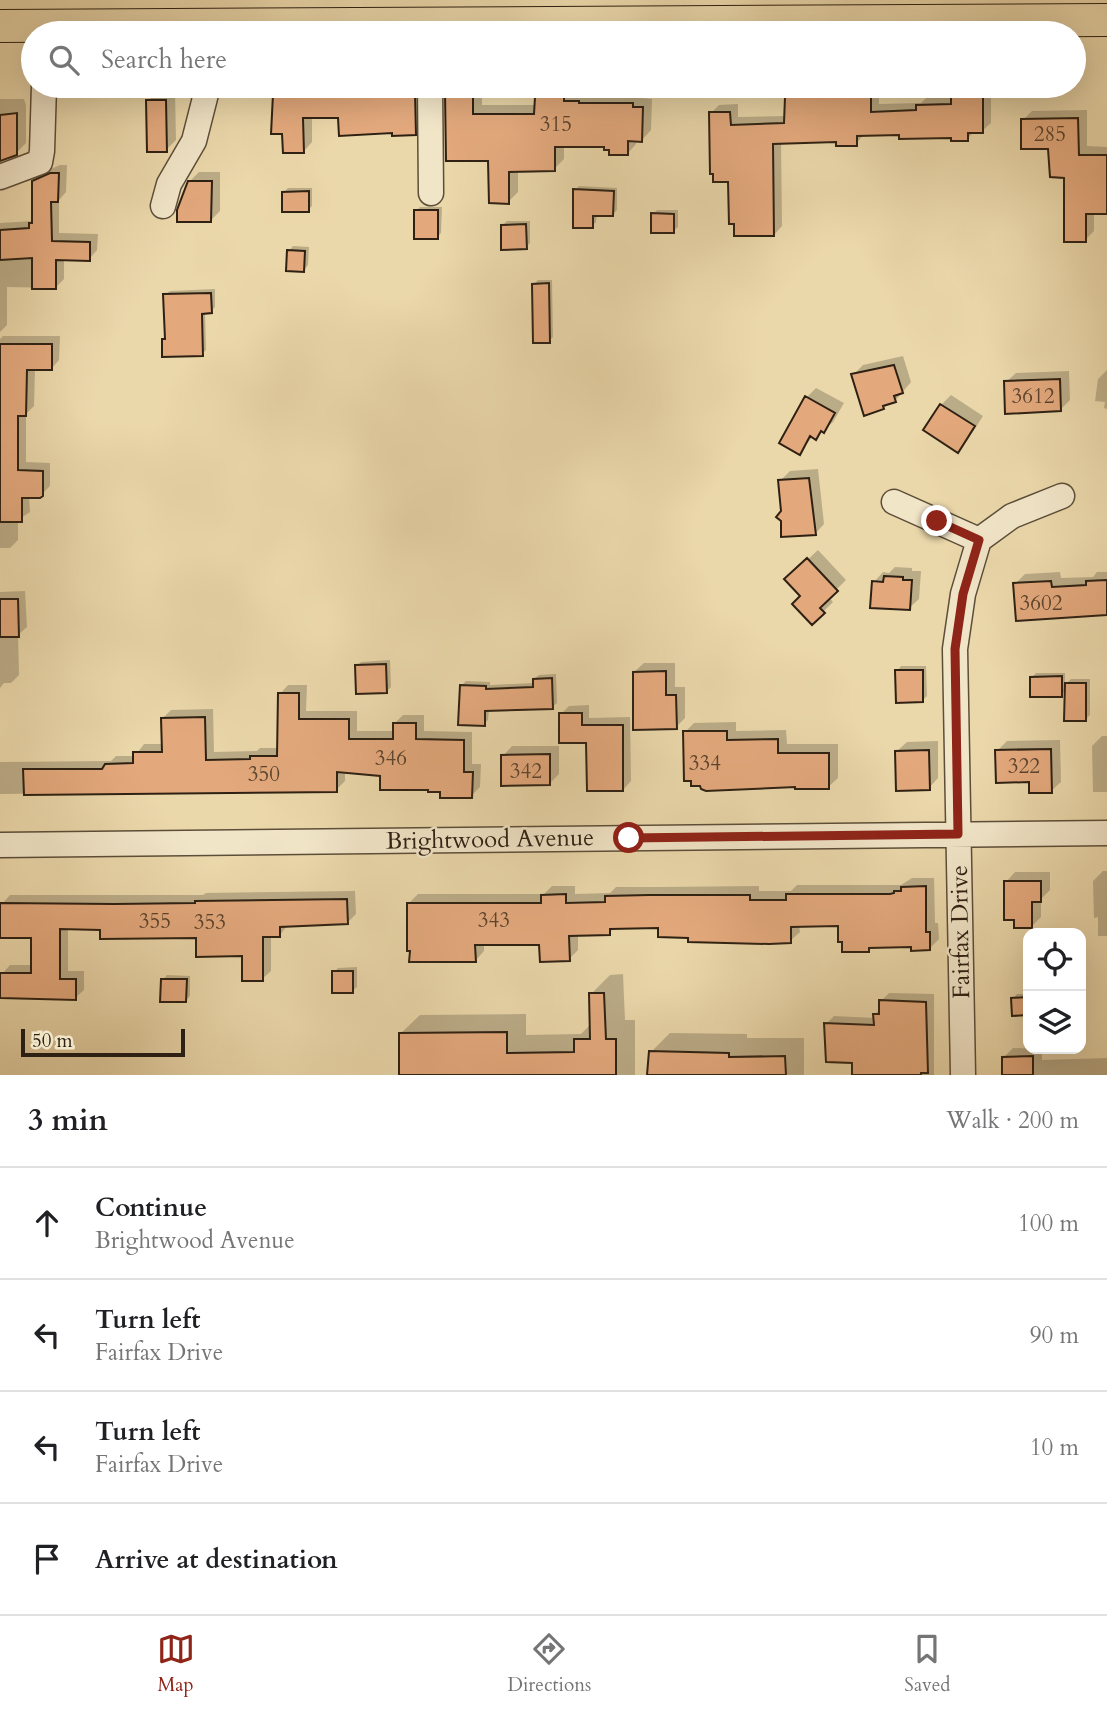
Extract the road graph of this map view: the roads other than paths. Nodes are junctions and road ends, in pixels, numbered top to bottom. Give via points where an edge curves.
1 (1107, 20) edge
2 (1022, 21) edge
3 (0, 26) edge
4 (21, 28) edge
5 (44, 98) edge
6 (205, 98) edge
7 (430, 98) edge
8 (0, 177) edge
9 (431, 194) dead end
10 (163, 206) dead end
11 (1062, 496) dead end
12 (894, 502) dead end
13 (979, 540) junction
14 (1107, 833) edge
15 (958, 834) junction
16 (0, 845) edge
17 (964, 1075) edge

1 - 2 main road
3 - 4 main road
5 - 8 street via 40,162
6 - 10 street via 194,141 169,184
7 - 9 street
11 - 13 street via 1012,516
12 - 13 street
13 - 15 street, Fairfax Drive via 963,594 955,649
14 - 15 street, Brightwood Avenue
15 - 16 street, Brightwood Avenue
15 - 17 street, Fairfax Drive

